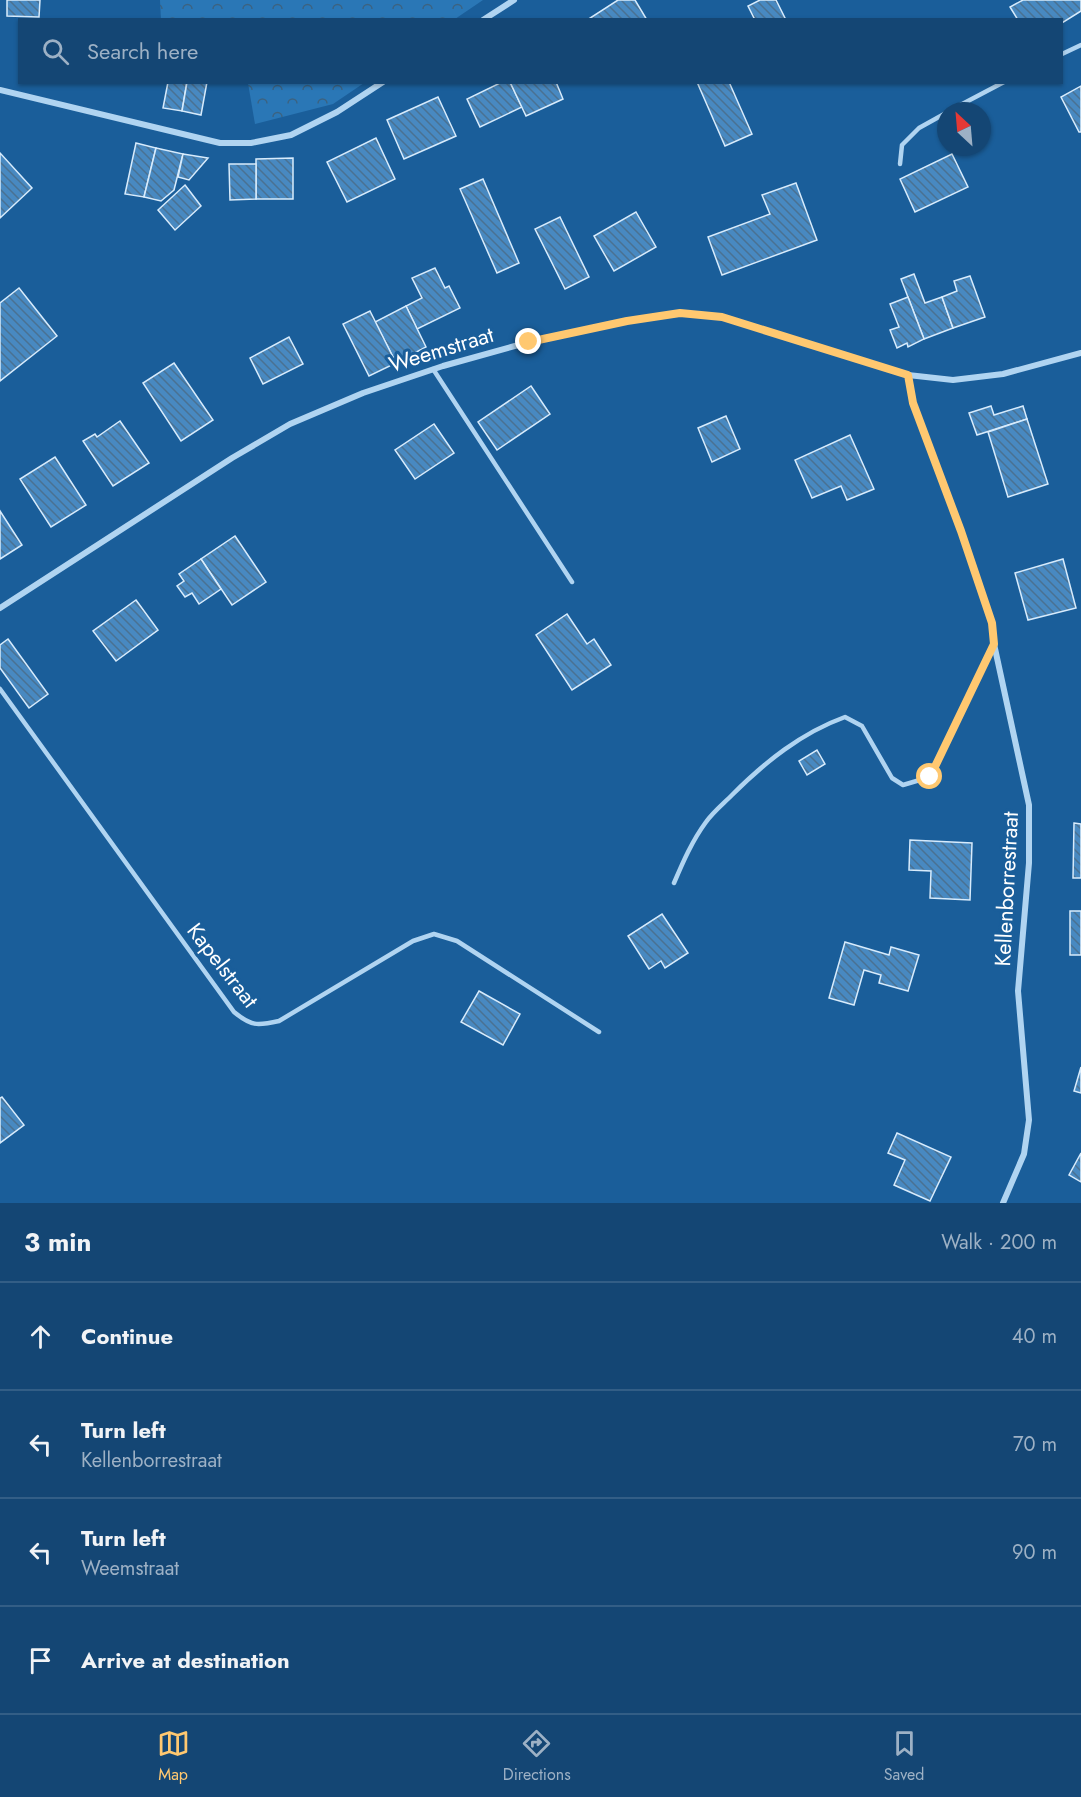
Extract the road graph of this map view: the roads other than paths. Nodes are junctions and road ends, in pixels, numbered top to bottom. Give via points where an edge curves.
1 (514, 0) edge
2 (486, 18) edge
3 (1081, 45) edge
4 (1063, 54) edge
5 (380, 84) edge
6 (1000, 84) edge
7 (0, 90) edge
8 (967, 102) edge
9 (937, 118) edge
10 (900, 164) dead end
11 (1081, 353) edge
12 (433, 369) junction
13 (908, 375) junction
14 (572, 582) dead end
15 (0, 608) edge
16 (994, 644) junction
17 (0, 689) edge
18 (674, 883) dead end
19 (599, 1032) dead end
20 (1003, 1203) edge

1 - 2 street
3 - 4 lane
5 - 7 street via 291,135 251,143 220,143
6 - 8 lane
9 - 10 lane via 919,128 902,145
11 - 13 street, Weemstraat via 1003,374 953,380
12 - 13 street, Weemstraat via 529,342 680,313 722,317
12 - 14 lane
12 - 15 street, Weemstraat via 290,424
13 - 16 street, Kellenborrestraat via 913,403 992,623
16 - 18 lane via 930,777 903,785 892,778 862,726 846,717 824,724 785,747 707,820
16 - 20 street, Kellenborrestraat via 1029,805 1029,863 1018,991 1029,1120 1023,1155
17 - 19 lane, Kapelstraat via 234,1011 248,1024 279,1021 413,941 434,934 457,941

